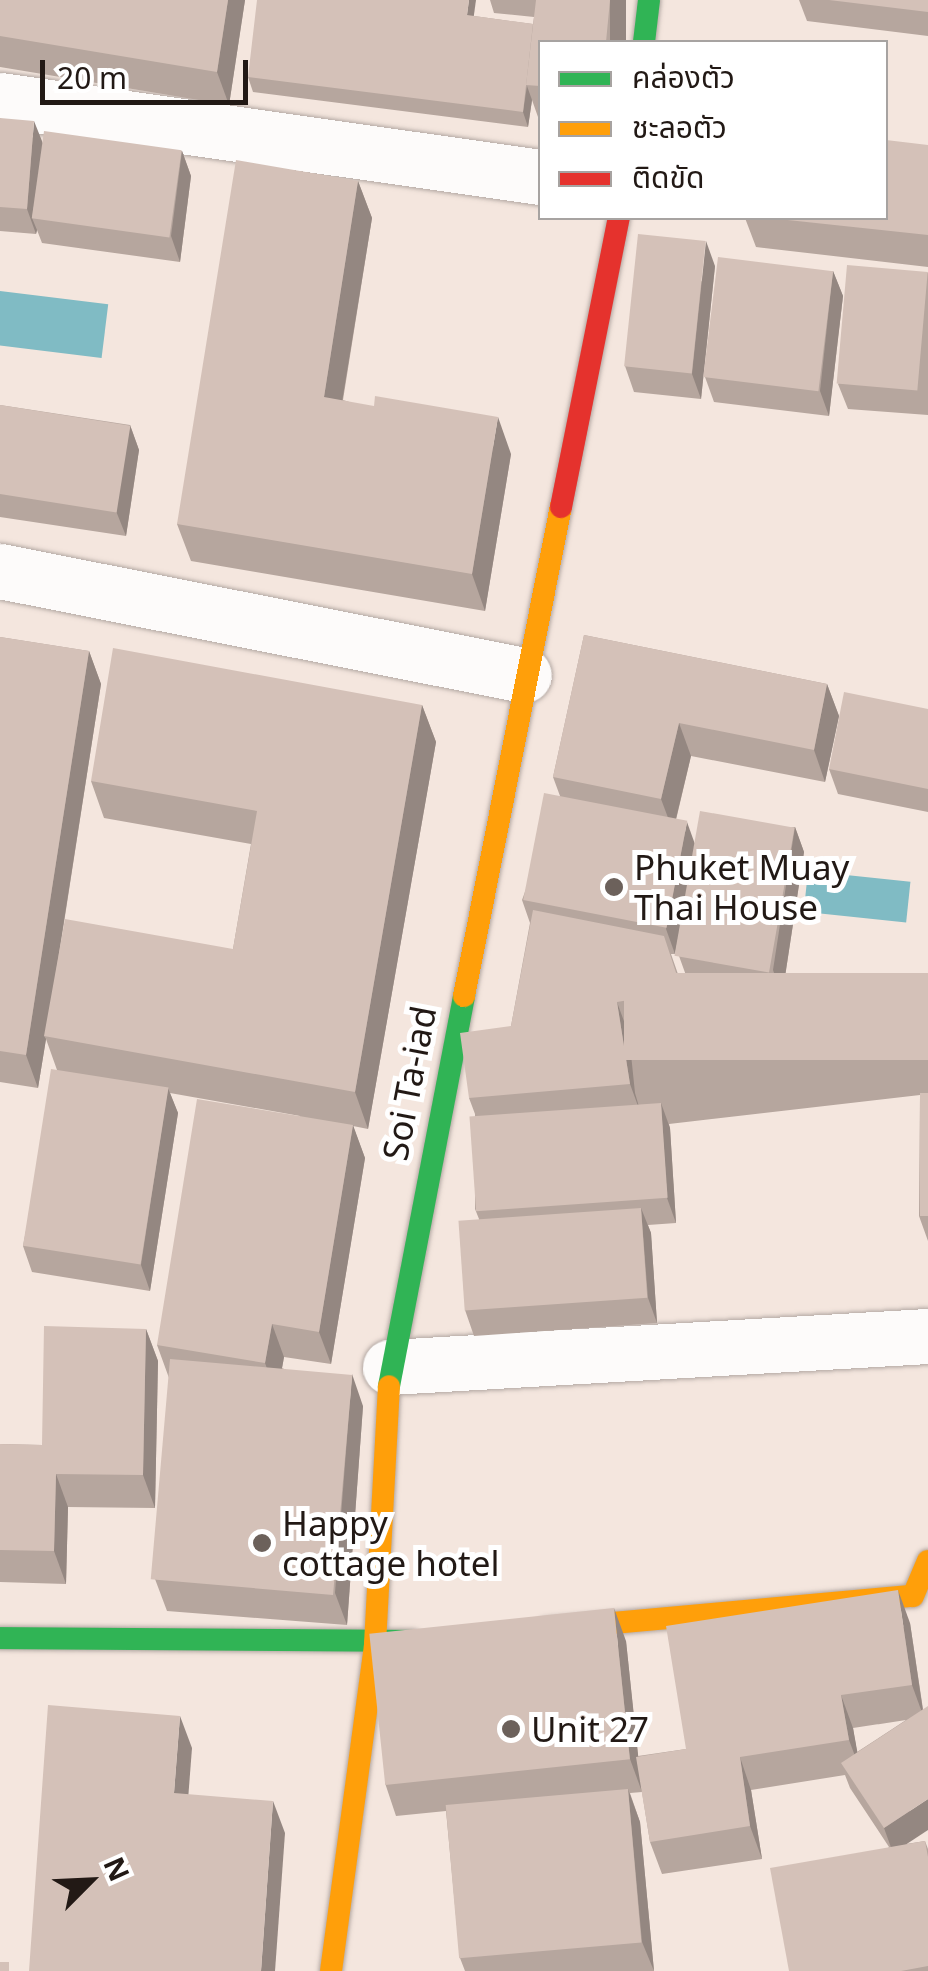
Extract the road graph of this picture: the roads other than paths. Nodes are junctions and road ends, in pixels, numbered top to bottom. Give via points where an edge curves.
1 (649, 0) edge
2 (644, 40) edge
3 (0, 100) edge
4 (538, 177) edge
5 (619, 220) edge
6 (0, 571) edge
7 (524, 675) junction
8 (928, 1336) edge
9 (390, 1367) junction
10 (928, 1562) edge
11 (514, 1632) edge
12 (0, 1638) edge
13 (435, 1639) edge
14 (375, 1644) junction
15 (332, 1971) edge

1 - 2 street
3 - 4 street
5 - 7 street, Soi Ta-iad
6 - 7 street
7 - 9 street, Soi Ta-iad
8 - 9 street
9 - 14 street, Soi Ta-iad
10 - 11 street via 913,1596
12 - 14 street
13 - 14 street
14 - 15 street, Soi Ta-iad

